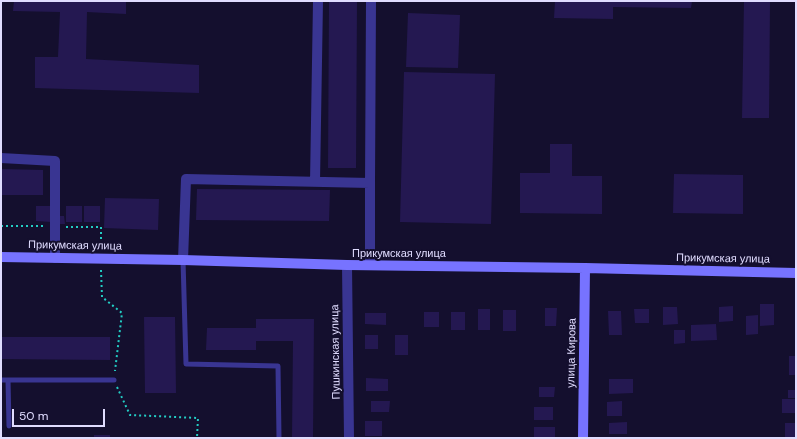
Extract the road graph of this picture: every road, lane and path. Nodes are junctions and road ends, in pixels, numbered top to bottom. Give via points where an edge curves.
1 (318, 1) edge
2 (371, 1) edge
3 (1, 158) edge
4 (315, 182) junction
5 (370, 183) junction
6 (1, 226) edge
7 (55, 227) junction
8 (1, 257) edge
9 (55, 258) junction
10 (101, 259) junction
11 (183, 260) junction
12 (347, 265) junction
13 (370, 265) junction
14 (585, 268) junction
15 (796, 272) edge
16 (1, 380) edge
17 (8, 380) junction
18 (114, 380) junction
19 (9, 426) dead end
20 (197, 438) edge
21 (279, 438) edge
22 (349, 438) edge
23 (583, 438) edge

1 - 4 street
2 - 5 street
3 - 7 street via 55,161
4 - 5 street
4 - 11 street via 186,180
5 - 13 street
6 - 7 path
7 - 9 street
7 - 10 path via 101,227
8 - 9 main road, Прикумская улица
9 - 10 main road, Прикумская улица
10 - 11 main road, Прикумская улица
10 - 18 path via 102,297 122,313
11 - 12 main road, Прикумская улица
11 - 21 lane via 186,364 278,366
12 - 13 main road, Прикумская улица
12 - 22 street, Пушкинская улица
13 - 14 main road, Прикумская улица
14 - 15 main road, Прикумская улица
14 - 23 main road, улица Кирова
16 - 17 lane
17 - 18 lane
17 - 19 lane
18 - 20 path via 130,415 198,418

